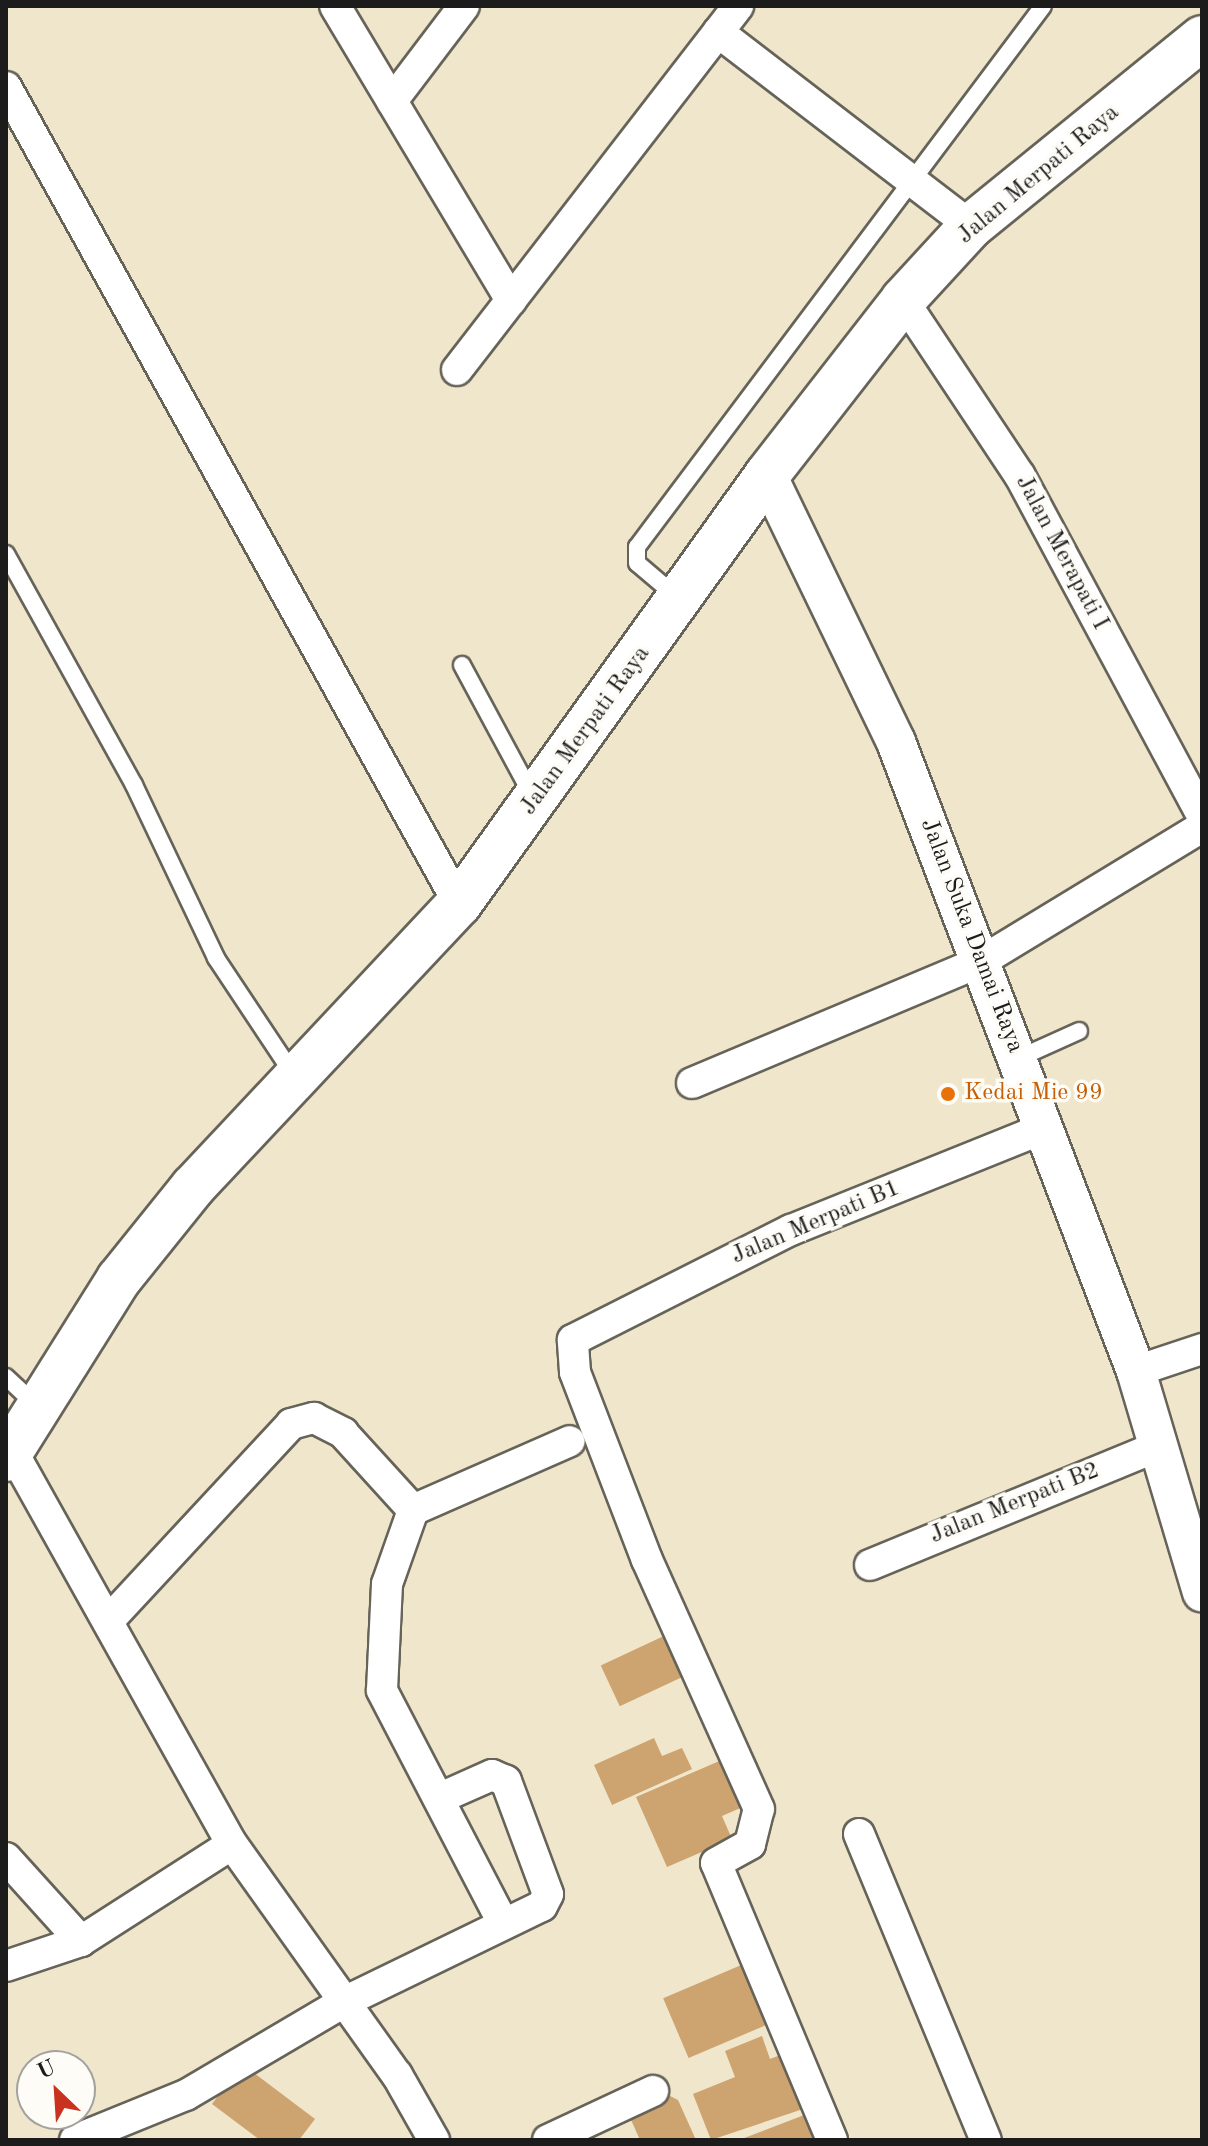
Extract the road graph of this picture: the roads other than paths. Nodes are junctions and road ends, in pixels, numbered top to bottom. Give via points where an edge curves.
1 (335, 6) edge
2 (464, 6) edge
3 (738, 6) edge
4 (1043, 6) edge
5 (718, 32) junction
6 (1202, 38) edge
7 (6, 87) edge
8 (392, 101) junction
9 (912, 183) junction
10 (971, 226) junction
11 (511, 300) junction
12 (903, 300) junction
13 (457, 370) dead end
14 (767, 475) junction
15 (6, 554) edge
16 (680, 600) junction
17 (462, 665) dead end
18 (535, 802) junction
19 (1202, 816) edge
20 (1202, 827) edge
21 (459, 904) junction
22 (980, 962) junction
23 (1079, 1031) dead end
24 (1017, 1059) junction
25 (296, 1079) junction
26 (692, 1083) dead end
27 (1045, 1128) junction
28 (1202, 1349) edge
29 (1136, 1371) junction
30 (6, 1377) edge
31 (39, 1407) junction
32 (570, 1441) dead end
33 (1161, 1445) junction
34 (9, 1454) edge
35 (413, 1510) junction
36 (870, 1565) dead end
37 (1202, 1592) edge
38 (111, 1618) junction
39 (440, 1798) junction
40 (859, 1834) dead end
41 (232, 1844) junction
42 (6, 1858) edge
43 (502, 1921) junction
44 (81, 1941) junction
45 (6, 1966) edge
46 (342, 2003) junction
47 (653, 2091) dead end
48 (75, 2140) edge
49 (434, 2140) edge
50 (548, 2140) edge
51 (832, 2140) edge
52 (986, 2140) edge

1 - 8 street
2 - 8 street
3 - 5 street
4 - 9 lane
5 - 9 street
5 - 11 street
6 - 10 main road, Jalan Merpati Raya
7 - 21 street
8 - 11 street
9 - 10 street
9 - 16 lane via 637,547 637,563
10 - 12 main road, Jalan Merpati Raya
11 - 13 street
12 - 14 main road, Jalan Merpati Raya
12 - 19 street, Jalan Merapati I via 1020,476
14 - 16 main road, Jalan Merpati Raya
14 - 22 street, Jalan Suka Damai Raya via 896,742
15 - 25 lane via 134,785 216,958
16 - 18 main road, Jalan Merpati Raya
17 - 18 lane
18 - 21 main road, Jalan Merpati Raya
20 - 22 street
21 - 25 main road, Jalan Merpati Raya
22 - 24 street, Jalan Suka Damai Raya
22 - 26 street
23 - 24 lane
24 - 27 street, Jalan Suka Damai Raya
25 - 31 main road, Jalan Merpati Raya via 193,1187 119,1279
27 - 29 street, Jalan Suka Damai Raya
27 - 51 street, Jalan Merpati B1 via 791,1230 591,1326 573,1340 575,1372 647,1560 759,1809 750,1844 716,1863
28 - 29 street
29 - 33 street, Jalan Suka Damai Raya
30 - 31 lane
31 - 34 main road, Jalan Merpati Raya
32 - 35 street
33 - 36 street, Jalan Merpati B2
33 - 37 street, Jalan Suka Damai Raya
34 - 38 street
35 - 38 street via 343,1433 314,1418 291,1424
35 - 39 street via 387,1584 378,1667 382,1690
38 - 41 street
39 - 43 street
39 - 43 street via 492,1775 506,1781 548,1894 542,1906
40 - 52 street
41 - 44 street
41 - 46 street
42 - 44 street
43 - 46 street
44 - 45 street
46 - 48 street via 186,2095
46 - 49 street
47 - 50 street

